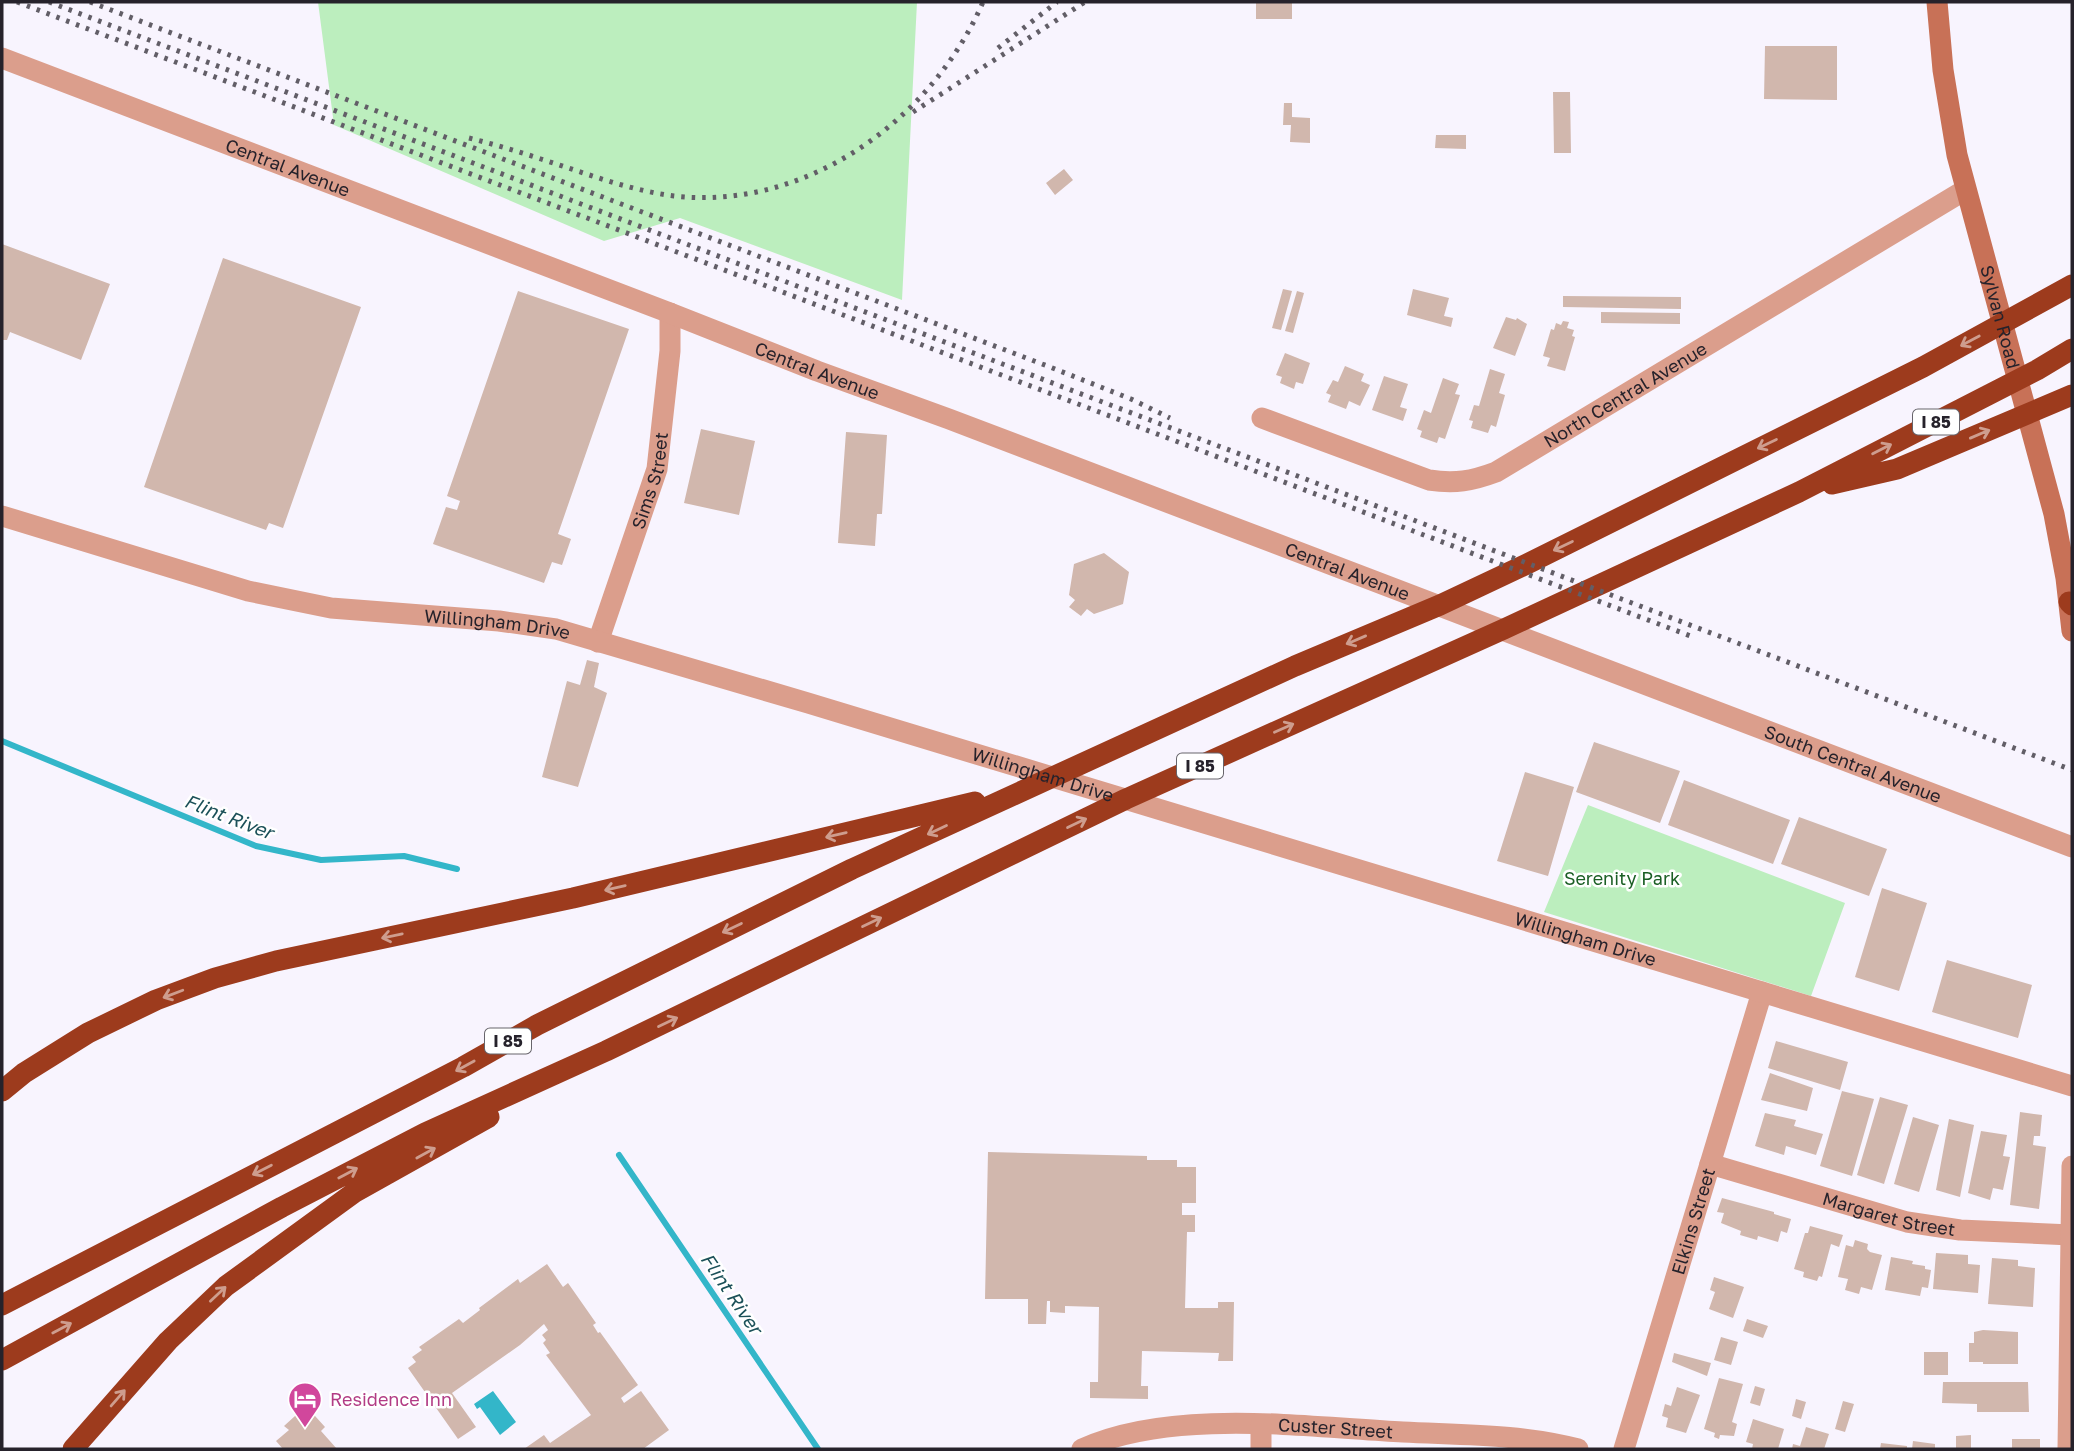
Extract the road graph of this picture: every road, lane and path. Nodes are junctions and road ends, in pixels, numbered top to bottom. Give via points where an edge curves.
1 (1937, 2) edge
2 (2, 58) edge
3 (1965, 190) junction
4 (2072, 285) edge
5 (670, 313) junction
6 (2072, 349) edge
7 (2072, 395) edge
8 (1262, 418) dead end
9 (1799, 492) junction
10 (2, 516) edge
11 (2071, 604) edge
12 (2072, 631) edge
13 (598, 642) junction
14 (1633, 680) joint
15 (1021, 791) junction
16 (2072, 847) edge
17 (1762, 992) junction
18 (606, 1051) junction
19 (2072, 1086) edge
20 (2, 1091) edge
21 (1710, 1164) junction
22 (2072, 1166) edge
23 (2071, 1235) edge
24 (2, 1305) edge
25 (2, 1360) edge
26 (1261, 1424) junction
27 (73, 1449) edge
28 (1082, 1449) edge
29 (1261, 1449) edge
30 (1578, 1449) edge
31 (1624, 1449) edge
32 (2068, 1449) edge

1 - 3 main road, Sylvan Road via 1943,70
2 - 5 street, Central Avenue
3 - 8 street, North Central Avenue via 1496,472 1473,481 1429,480
3 - 11 main road, Sylvan Road via 2046,487
4 -> 15 highway, I 85 via 1923,367 1527,564
5 - 13 street, Sims Street via 657,469
5 - 14 street, Central Avenue
9 -> 6 highway, I 85
9 -> 7 highway via 1897,469
18 -> 9 highway, I 85 via 1126,799
10 - 13 street, Willingham Drive via 248,591 331,608 556,629
11 - 12 main road, Sylvan Road
13 - 17 street, Willingham Drive
14 - 16 street, South Central Avenue
15 -> 20 highway via 215,978 88,1033
15 -> 24 highway, I 85 via 537,1025
17 - 19 street, Willingham Drive
17 - 21 street, Elkins Street
25 -> 18 highway, I 85 via 425,1133
27 -> 18 highway via 168,1341 226,1286 355,1192
21 - 23 street, Margaret Street via 1908,1222 1960,1230
21 - 31 street, Elkins Street
22 - 23 street
23 - 32 street
26 - 28 street, Custer Street via 1198,1423 1153,1429
26 - 29 street
26 - 30 street, Custer Street via 1522,1438

